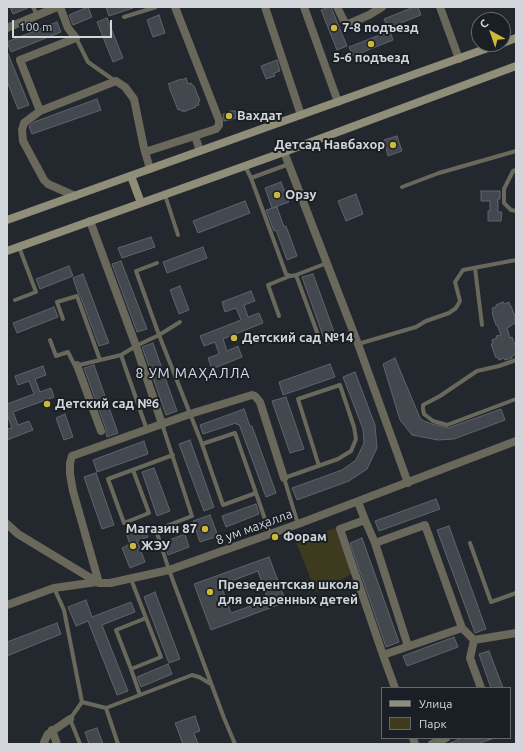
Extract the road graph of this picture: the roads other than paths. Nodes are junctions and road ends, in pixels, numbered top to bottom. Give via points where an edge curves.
1 (33, 7) edge
2 (56, 7) edge
3 (60, 7) edge
4 (156, 7) edge
5 (175, 7) edge
6 (265, 7) edge
7 (304, 7) edge
8 (337, 7) edge
9 (366, 7) edge
10 (382, 7) edge
11 (440, 7) edge
12 (37, 15) junction
13 (369, 15) junction
14 (124, 17) dead end
15 (7, 28) edge
16 (76, 38) junction
17 (478, 52) edge
18 (459, 59) junction
19 (516, 66) edge
20 (116, 81) junction
21 (338, 102) junction
22 (40, 111) junction
23 (301, 115) junction
24 (194, 136) junction
25 (200, 151) junction
26 (516, 151) edge
27 (145, 152) junction
28 (284, 152) junction
29 (289, 164) junction
30 (245, 166) junction
31 (150, 169) junction
32 (516, 170) edge
33 (131, 176) junction
34 (251, 178) junction
35 (402, 187) dead end
36 (165, 195) junction
37 (75, 196) junction
38 (141, 203) junction
39 (516, 211) edge
40 (7, 220) edge
41 (90, 221) junction
42 (178, 235) dead end
43 (19, 247) junction
44 (7, 251) edge
45 (516, 260) edge
46 (156, 263) dead end
47 (327, 263) junction
48 (475, 268) junction
49 (293, 276) junction
50 (15, 300) dead end
51 (279, 316) dead end
52 (63, 319) dead end
53 (180, 322) dead end
54 (482, 325) dead end
55 (159, 335) junction
56 (50, 340) dead end
57 (321, 343) dead end
58 (358, 344) junction
59 (136, 346) junction
60 (121, 355) junction
61 (100, 360) junction
62 (516, 360) edge
63 (77, 365) junction
64 (516, 399) edge
65 (190, 414) junction
66 (162, 424) junction
67 (146, 430) junction
68 (101, 431) dead end
69 (516, 441) edge
70 (202, 444) junction
71 (173, 455) junction
72 (319, 466) junction
73 (284, 478) junction
74 (408, 483) junction
75 (256, 493) junction
76 (358, 502) junction
77 (365, 520) junction
78 (7, 524) edge
79 (298, 524) junction
80 (270, 534) junction
81 (375, 543) junction
82 (470, 543) dead end
83 (169, 570) junction
84 (131, 579) junction
85 (98, 583) junction
86 (54, 588) junction
87 (516, 593) edge
88 (7, 605) edge
89 (146, 618) junction
90 (462, 628) junction
91 (516, 632) edge
92 (474, 640) junction
93 (408, 646) junction
94 (383, 655) junction
95 (131, 669) junction
96 (212, 684) junction
97 (395, 687) edge
98 (481, 687) edge
99 (140, 695) junction
100 (82, 702) junction
101 (106, 708) junction
102 (70, 719) junction
103 (52, 730) junction
104 (444, 739) edge
105 (45, 744) edge
106 (57, 744) edge
107 (80, 744) edge
108 (118, 744) edge
109 (235, 744) edge
110 (432, 744) edge

1 - 12 lane
2 - 12 street
3 - 16 street via 68,28
4 - 14 lane
5 - 24 street via 220,120 216,129
6 - 23 street
7 - 21 street
8 - 13 street via 346,25
9 - 13 street
10 - 13 street
11 - 18 street
12 - 15 street
16 - 20 lane via 88,62
16 - 22 street via 20,60
17 - 18 street
18 - 21 street
19 - 28 street
20 - 22 street
20 - 27 street via 125,87 134,99
21 - 23 street
22 - 37 street via 24,123 23,141 44,180
23 - 25 street
24 - 25 street
24 - 27 street
25 - 31 street
26 - 35 lane via 439,173
27 - 31 street
28 - 29 street
28 - 30 street
29 - 34 lane
29 - 47 street
30 - 34 lane
30 - 36 street
31 - 33 street
32 - 39 lane via 513,171 504,189 504,203
33 - 37 street
33 - 38 street
34 - 49 lane via 286,274
36 - 38 street
36 - 42 lane
37 - 40 street
38 - 41 street
41 - 43 street
41 - 59 street
43 - 44 street
43 - 50 lane via 36,292
45 - 48 lane
46 - 55 lane via 136,271
47 - 49 lane
47 - 58 street
48 - 54 lane
48 - 58 lane via 463,270 455,282 460,300 456,308 449,313 416,327
49 - 51 lane via 268,285
49 - 57 lane
52 - 61 lane via 57,302 76,296
53 - 55 lane
55 - 59 lane
55 - 65 lane
56 - 63 lane via 56,356 68,352 75,366
58 - 74 street
59 - 60 lane
59 - 66 street
60 - 61 lane
60 - 67 lane
61 - 63 lane
62 - 64 lane via 477,371 423,405 423,409 424,414 433,421 447,424
63 - 68 street
65 - 66 street
65 - 70 lane
65 - 73 street via 255,396 260,402
66 - 67 street
66 - 71 lane
67 - 85 street via 72,456 70,474 73,491
69 - 74 street, 8 ум маҳалла
70 - 75 lane via 235,433
70 - 75 lane via 223,505
71 - 71 lane via 108,479 124,523 149,513 133,470
71 - 83 lane via 192,516 156,530
72 - 72 lane via 351,451 356,439 340,384 298,399
72 - 73 lane
73 - 79 lane
74 - 76 street, 8 ум маҳалла
75 - 80 lane
76 - 77 street
76 - 79 street, 8 ум маҳалла
77 - 81 street
77 - 94 street via 340,529
78 - 85 street via 18,534
79 - 80 street, 8 ум маҳалла
80 - 83 street, 8 ум маҳалла
81 - 90 street via 425,525
81 - 93 street
82 - 87 lane via 491,602
83 - 84 street, 8 ум маҳалла
83 - 96 lane
84 - 85 street, 8 ум маҳалла via 110,584
84 - 89 lane
85 - 86 street, 8 ум маҳалла
86 - 88 street, 8 ум маҳалла
86 - 100 lane via 64,610
89 - 95 lane via 161,657
89 - 95 lane via 116,630
90 - 92 street
90 - 93 street
91 - 92 street
92 - 98 street via 470,658
93 - 94 street
94 - 97 street
95 - 99 lane
96 - 99 lane via 192,676
96 - 109 lane
99 - 101 lane
100 - 101 lane
100 - 102 lane
101 - 108 lane
102 - 103 street
102 - 107 lane
103 - 105 street
103 - 106 street
104 - 110 street

